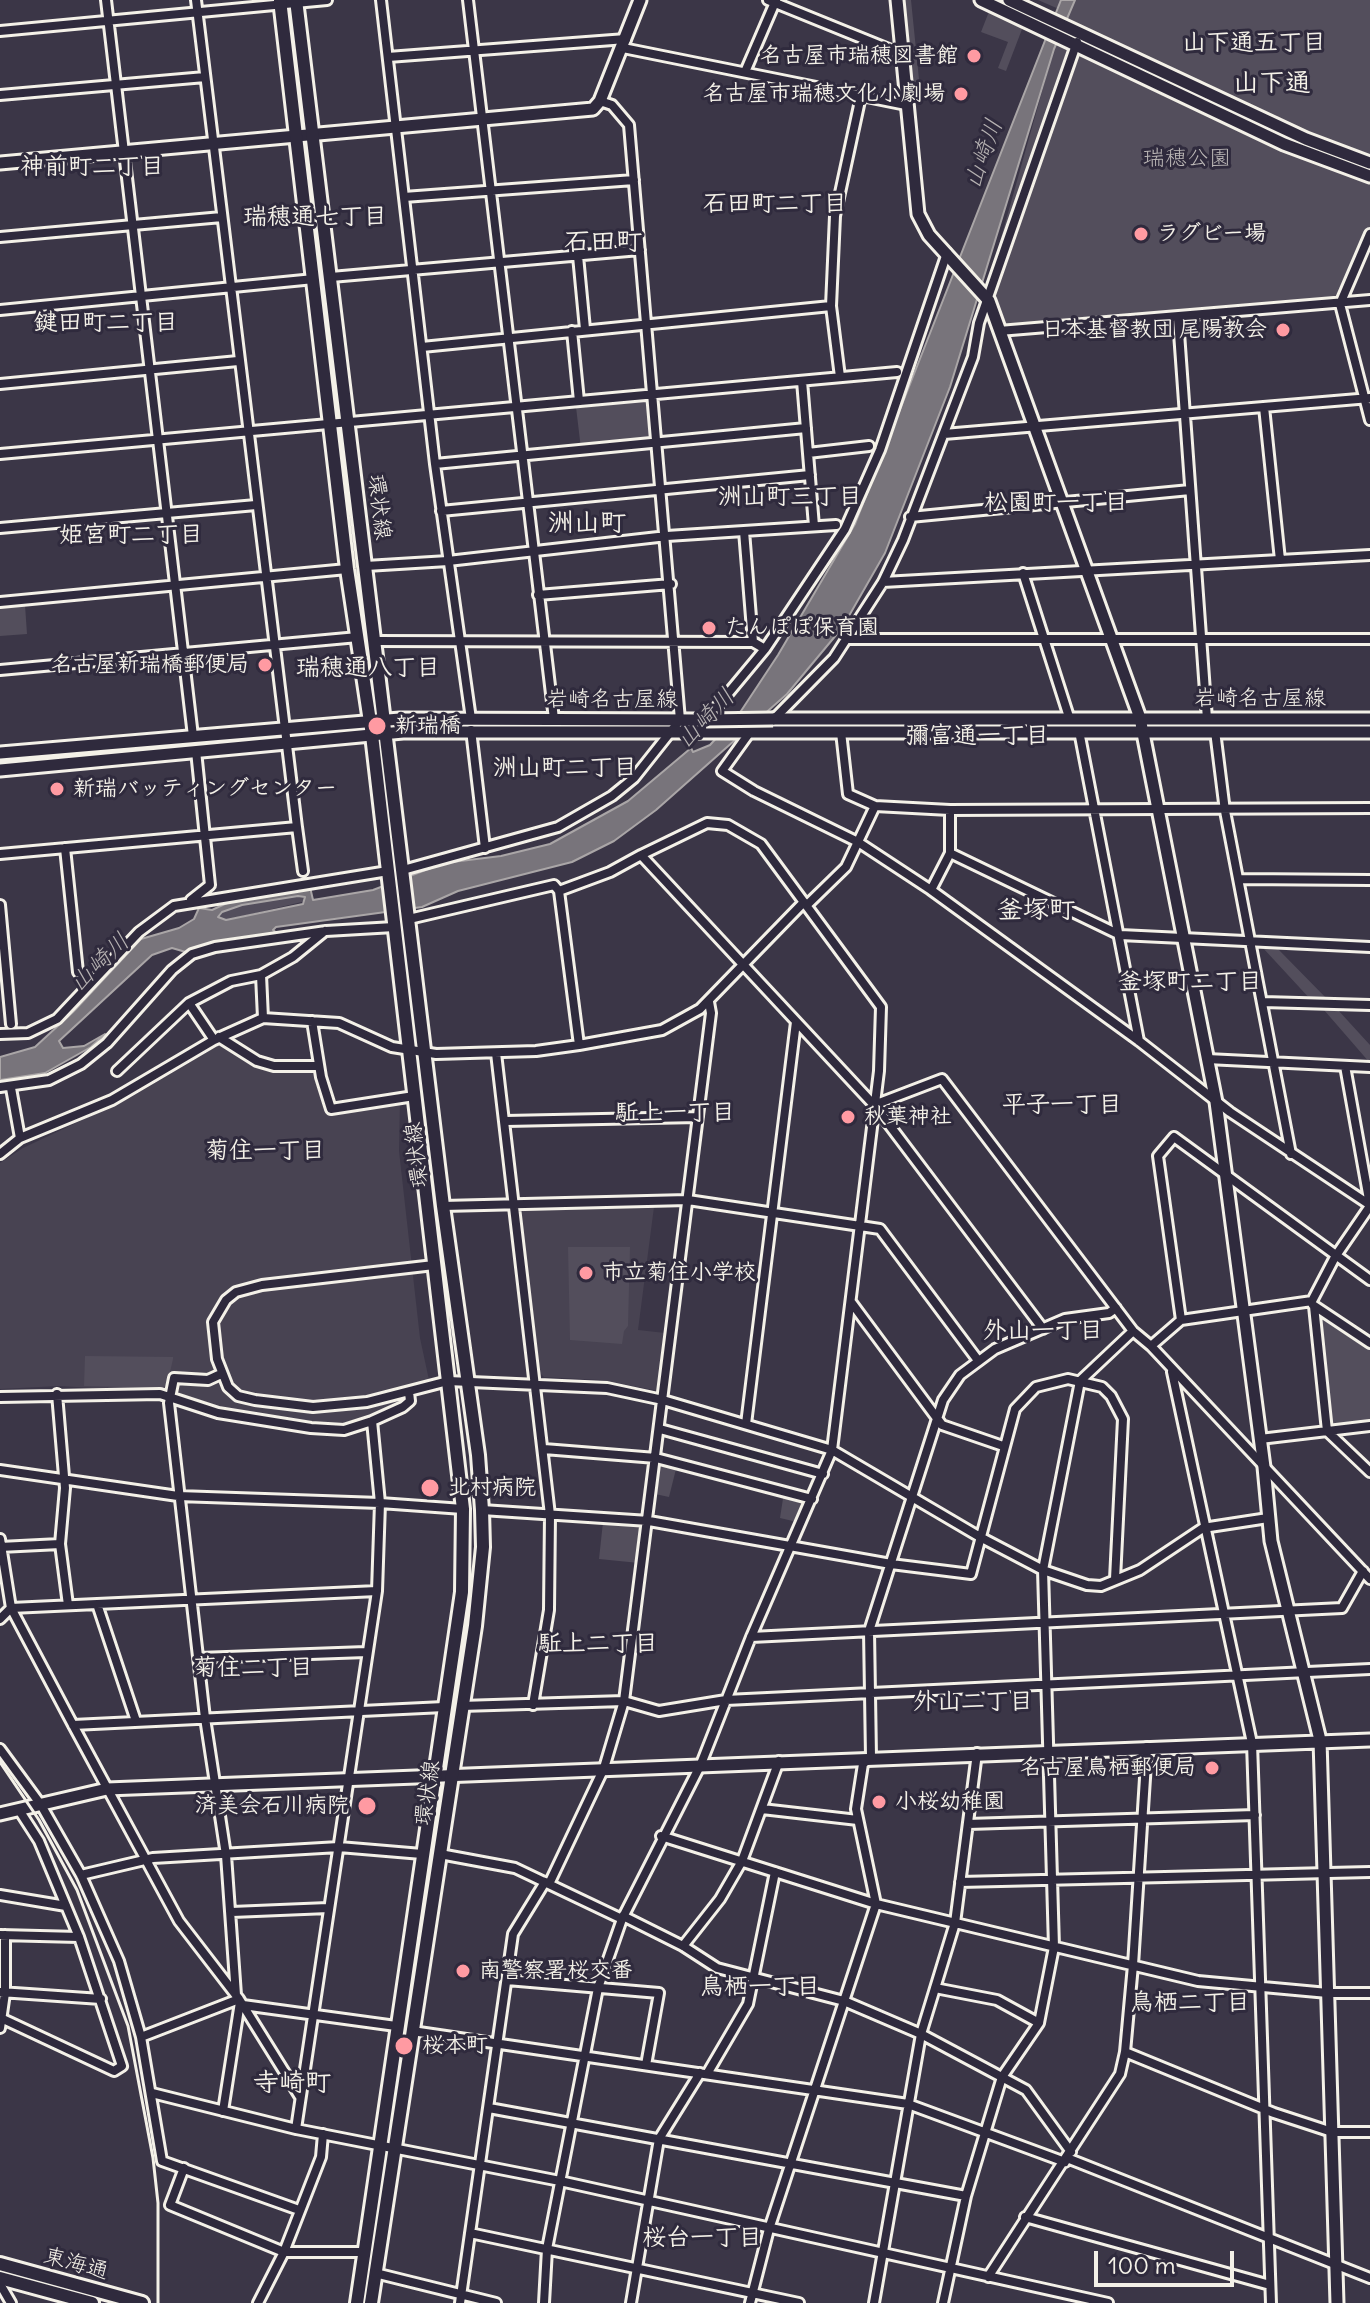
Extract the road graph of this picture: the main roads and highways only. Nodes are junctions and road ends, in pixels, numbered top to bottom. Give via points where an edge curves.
1 (280, 2) edge
2 (296, 2) edge
3 (0, 2264) edge
4 (0, 2278) edge
5 (92, 2303) edge
6 (142, 2303) edge
7 (357, 2303) edge
8 (371, 2303) edge

1 - 7 main road, 環状線 via 463,1509 462,1592
2 - 8 main road, 環状線 via 482,1510 480,1585
3 - 6 main road, 東海通
4 - 5 main road, 東海通

